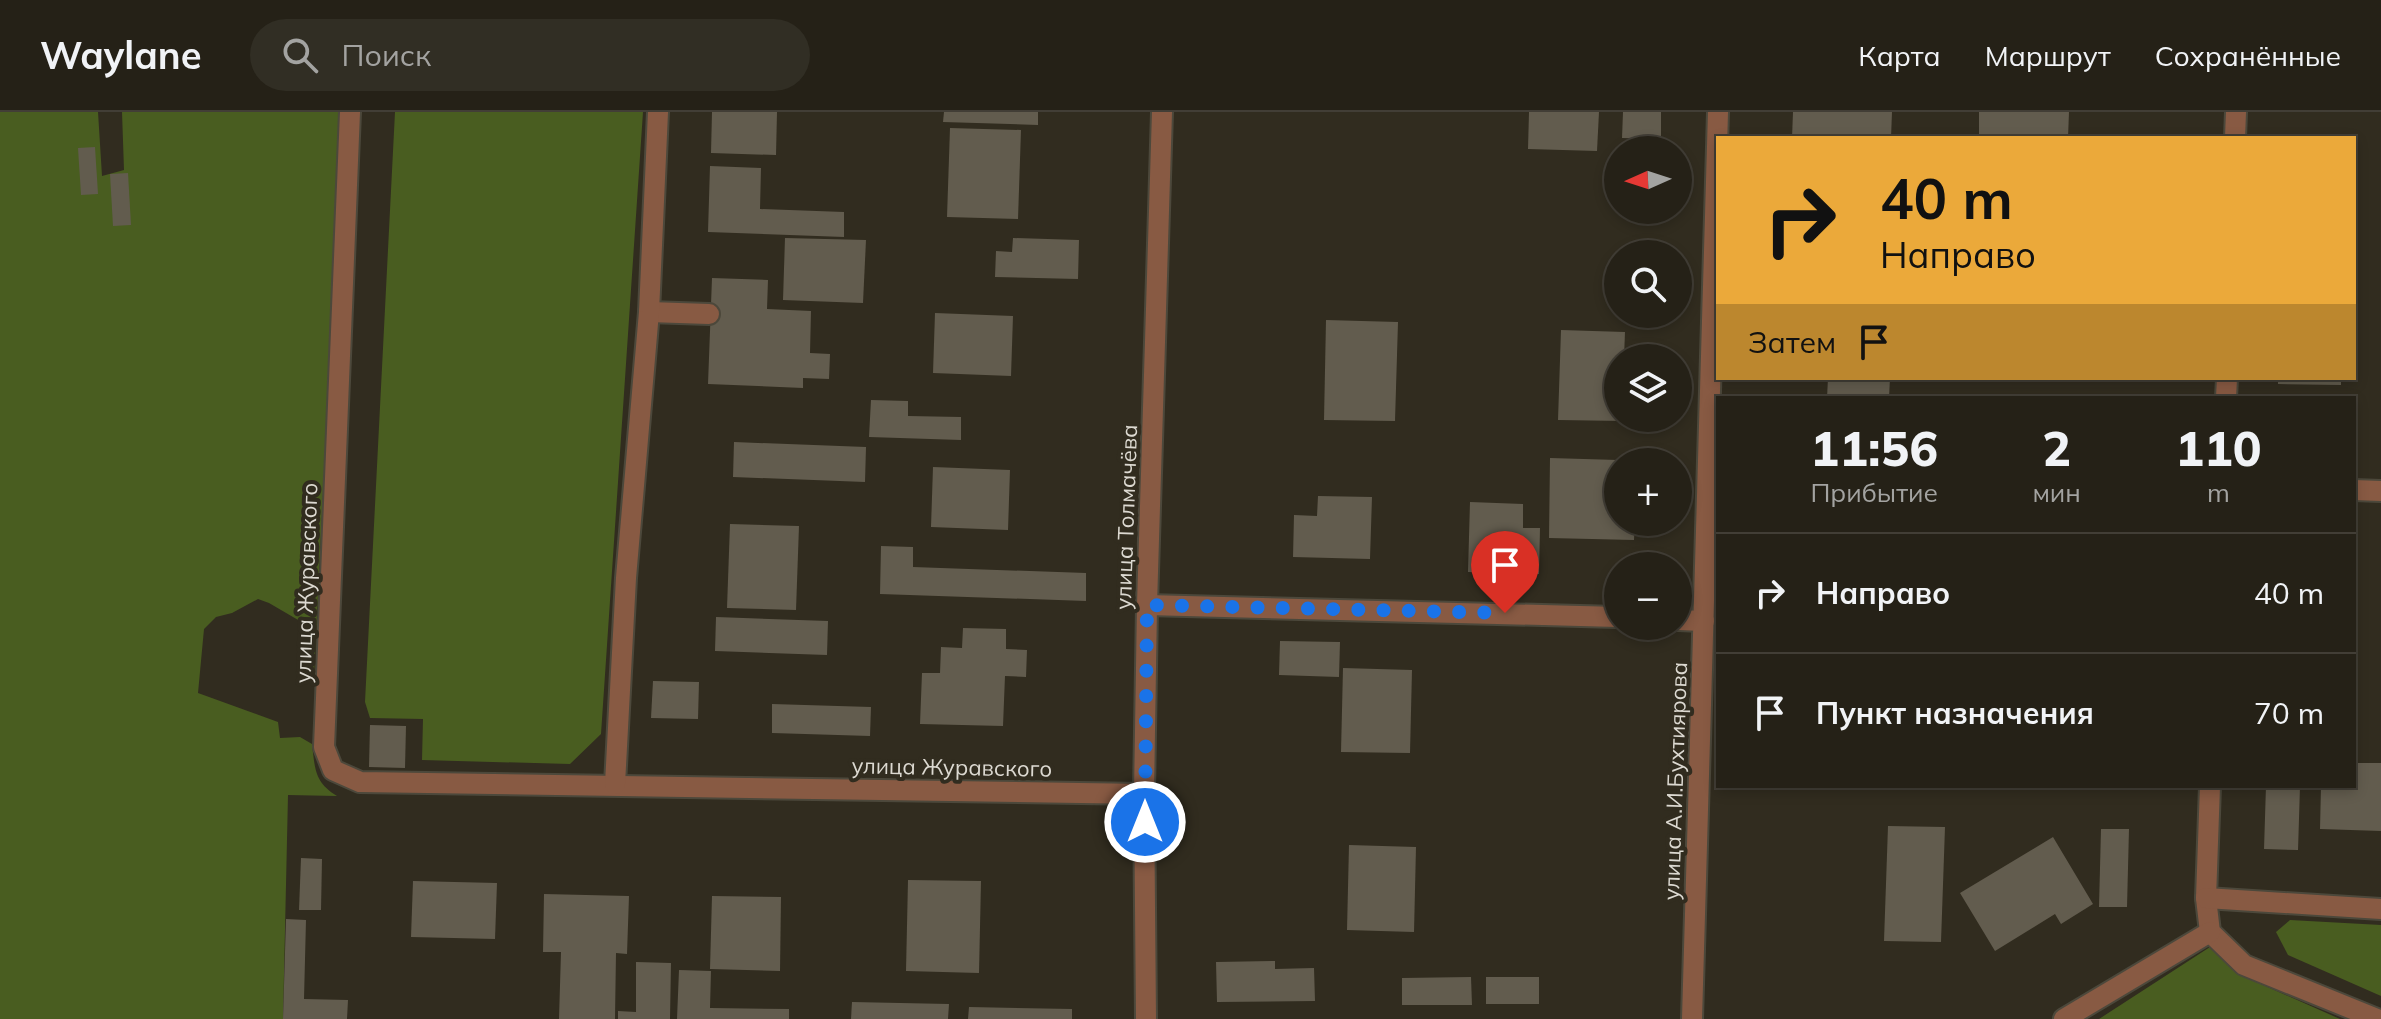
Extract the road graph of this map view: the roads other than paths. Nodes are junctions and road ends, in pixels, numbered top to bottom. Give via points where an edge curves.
1 (350, 112) edge
2 (658, 112) edge
3 (1162, 112) edge
4 (1718, 112) edge
5 (2236, 112) edge
6 (1717, 136) edge
7 (2235, 136) edge
8 (1716, 185) edge
9 (649, 312) junction
10 (709, 314) dead end
11 (2356, 490) edge
12 (2381, 491) edge
13 (1147, 605) junction
14 (1604, 617) edge
15 (1692, 621) edge
16 (1704, 621) junction
17 (615, 784) junction
18 (2210, 788) edge
19 (1144, 794) junction
20 (2206, 898) junction
21 (2381, 909) edge
22 (2210, 932) junction
23 (1146, 1019) edge
24 (1692, 1019) edge
25 (2064, 1019) edge
26 (2377, 1019) edge

1 - 17 street, улица Журавского via 324,747 333,770 360,782
2 - 9 street
3 - 13 street, улица Толмачёва
4 - 6 street, улица А.И.Бухтиярова
5 - 7 street
8 - 16 street, улица А.И.Бухтиярова
9 - 10 street
9 - 17 street
11 - 12 street
13 - 14 street
13 - 19 street, улица Толмачёва
15 - 16 street
16 - 24 street, улица А.И.Бухтиярова
17 - 19 street, улица Журавского
18 - 20 street
19 - 23 street, улица Толмачёва
20 - 21 street
20 - 22 street
22 - 25 street
22 - 26 street via 2244,965

